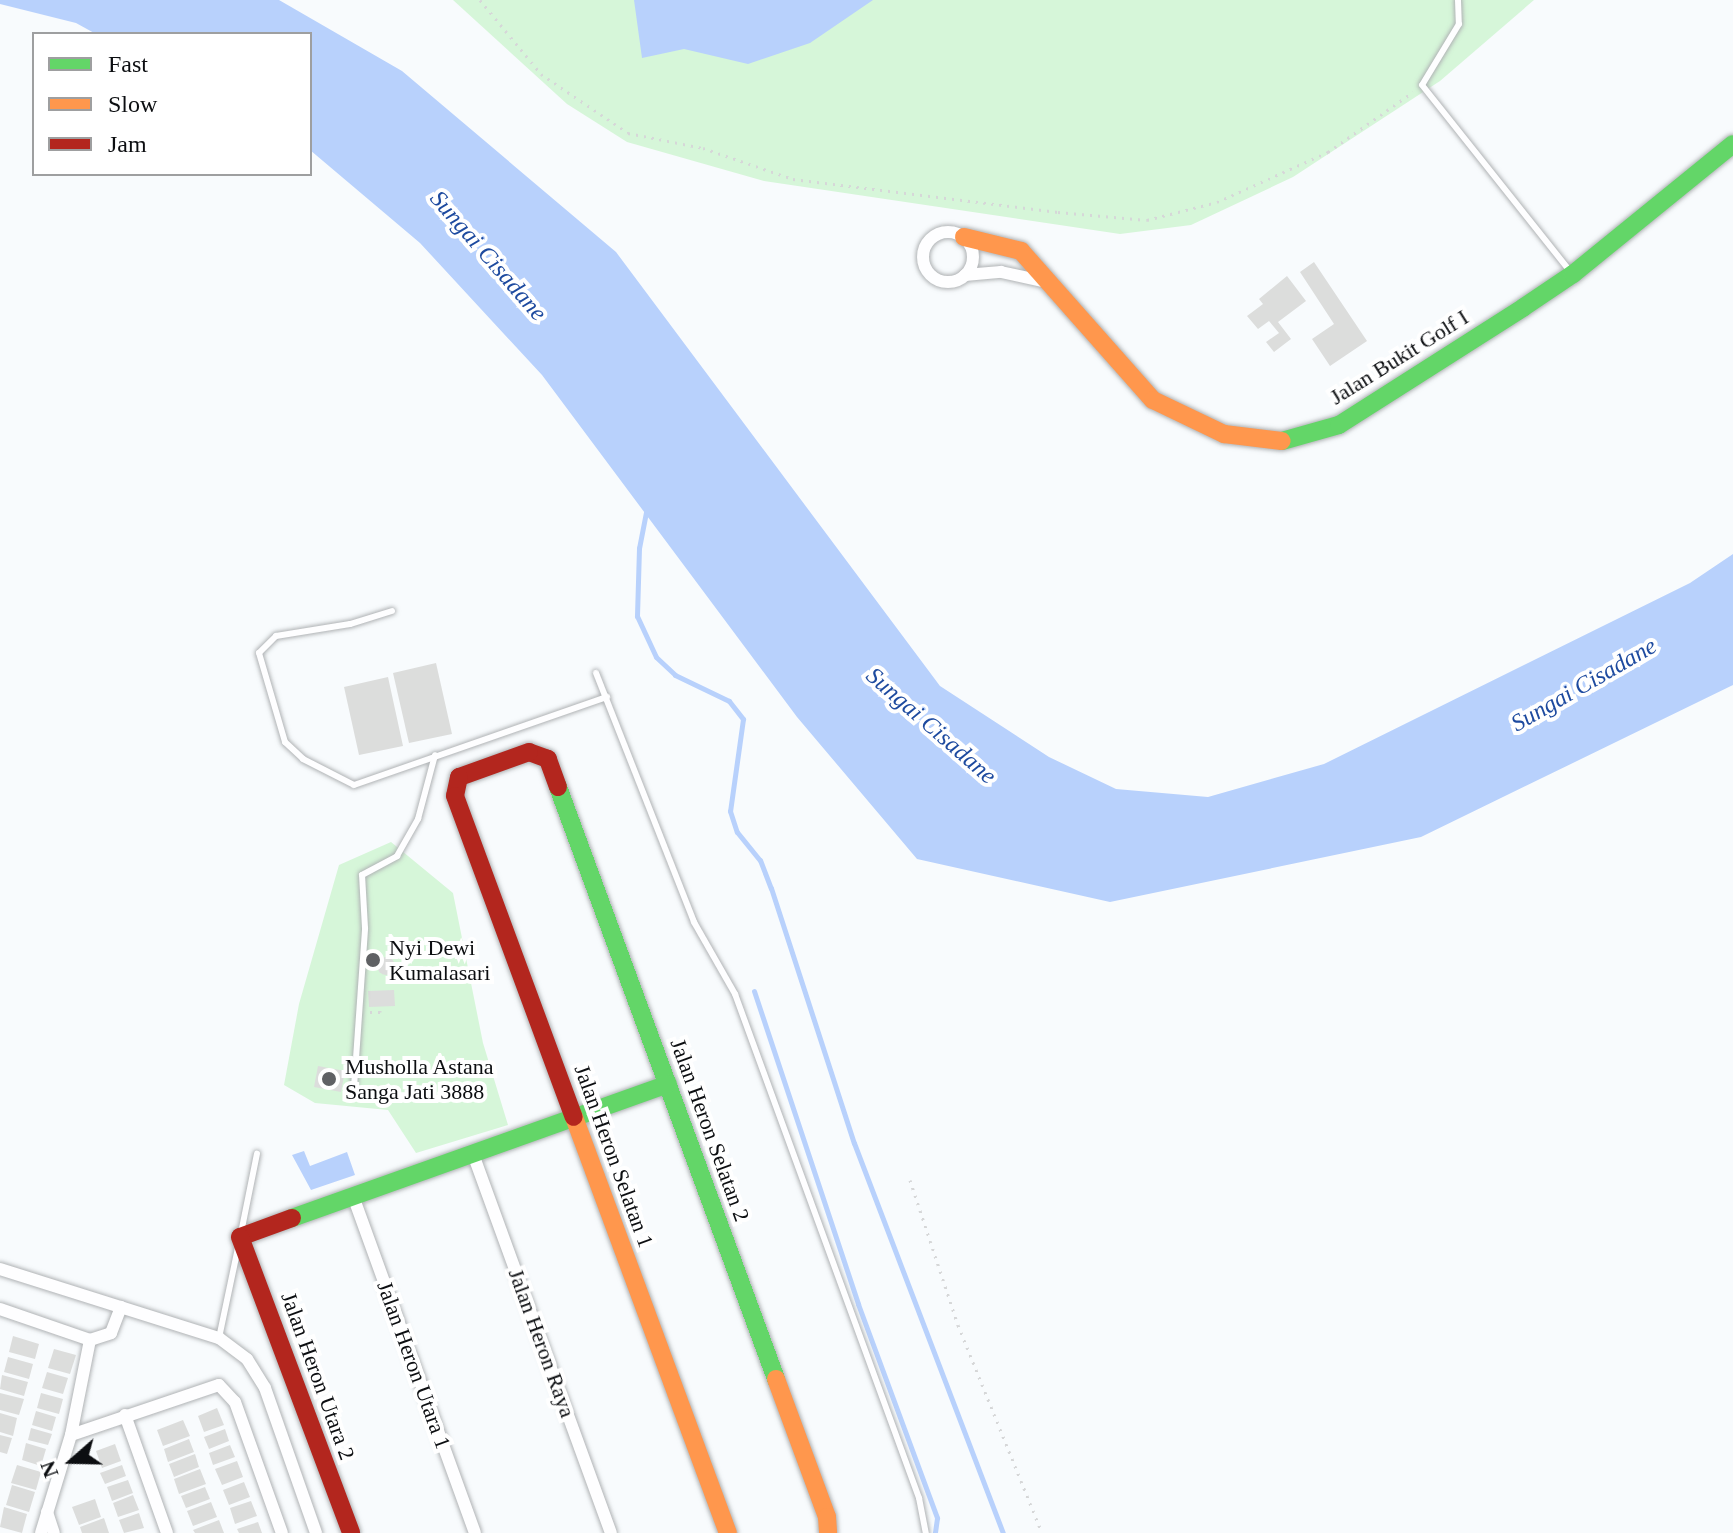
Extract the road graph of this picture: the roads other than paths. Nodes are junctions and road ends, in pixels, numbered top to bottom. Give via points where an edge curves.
1 (1458, 0) edge
2 (1733, 144) edge
3 (964, 237) junction
4 (1573, 274) junction
5 (965, 275) junction
6 (1043, 281) junction
7 (392, 611) dead end
8 (596, 673) dead end
9 (607, 697) junction
10 (435, 755) junction
11 (455, 796) joint
12 (668, 1084) junction
13 (354, 1087) dead end
14 (574, 1117) junction
15 (257, 1154) dead end
16 (473, 1154) junction
17 (353, 1196) junction
18 (240, 1237) junction
19 (1, 1269) edge
20 (121, 1307) junction
21 (0, 1309) edge
22 (219, 1338) junction
23 (90, 1340) junction
24 (125, 1415) junction
25 (71, 1435) junction
26 (47, 1512) junction
27 (828, 1525) edge
28 (41, 1533) edge
29 (54, 1533) edge
30 (167, 1533) edge
31 (282, 1533) edge
32 (316, 1533) edge
33 (351, 1533) edge
34 (475, 1533) edge
35 (611, 1533) edge
36 (728, 1533) edge
37 (926, 1533) edge

1 - 4 lane via 1459,24 1422,85
2 - 4 street, Jalan Bukit Golf I
3 - 5 street via 973,260
3 - 5 street, Jalan Bukit Golf I via 949,232 934,236 923,256 934,278 951,282
3 - 6 street, Jalan Bukit Golf I via 1021,251
4 - 6 street, Jalan Bukit Golf I via 1339,425 1281,441 1224,434 1153,400
5 - 6 street, Jalan Bukit Golf I via 1001,272
7 - 10 lane via 276,636 261,646 278,726 285,742 303,759 354,785
8 - 9 lane
9 - 10 lane
9 - 37 lane via 687,905 735,994 919,1498
10 - 13 lane via 418,819 397,856 362,875 365,928
11 - 12 street, Jalan Heron Selatan 2 via 459,777 529,752 548,759
11 - 14 street, Jalan Heron Selatan 1
12 - 14 street
12 - 27 street, Jalan Heron Selatan 2
14 - 16 street
14 - 36 street, Jalan Heron Selatan 1
15 - 18 lane
16 - 17 street
16 - 35 street, Jalan Heron Raya
17 - 18 street
17 - 34 street, Jalan Heron Utara 1
18 - 22 lane
18 - 33 street, Jalan Heron Utara 2
19 - 20 street
20 - 22 street
20 - 23 street via 111,1333
21 - 23 street
22 - 32 street via 247,1359 265,1388
23 - 25 street
24 - 25 street
24 - 30 street
24 - 31 street via 219,1385 228,1392
25 - 26 street
26 - 28 street
26 - 29 street

